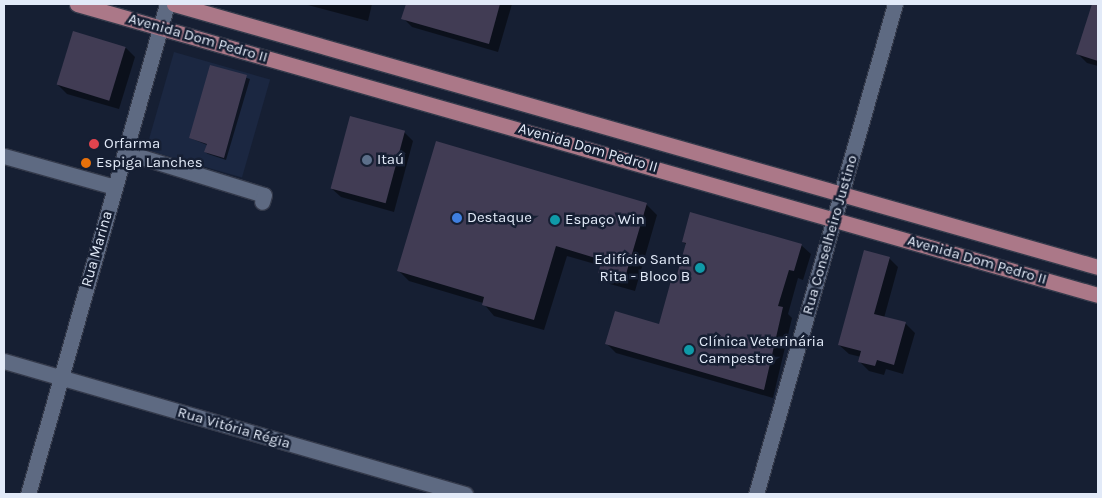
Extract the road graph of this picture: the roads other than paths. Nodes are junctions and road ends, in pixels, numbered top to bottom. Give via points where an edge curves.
1 (77, 4) edge
2 (167, 4) edge
3 (174, 4) edge
4 (895, 4) edge
5 (160, 28) junction
6 (125, 152) junction
7 (4, 156) edge
8 (115, 187) junction
9 (842, 192) junction
10 (262, 202) dead end
11 (835, 218) junction
12 (1098, 267) edge
13 (1098, 295) edge
14 (4, 361) edge
15 (60, 378) junction
16 (28, 494) edge
17 (465, 494) edge
18 (756, 494) edge

1 - 5 main road, Avenida Dom Pedro II
2 - 5 street, Rua Marina
3 - 9 main road, Avenida Dom Pedro II
4 - 9 street, Rua Conselheiro Justino
5 - 6 street, Rua Marina
5 - 11 main road, Avenida Dom Pedro II
6 - 8 street, Rua Marina
6 - 10 street via 264,195
7 - 8 street
8 - 15 street, Rua Marina
9 - 11 street, Rua Conselheiro Justino
9 - 12 main road, Avenida Dom Pedro II
11 - 13 main road, Avenida Dom Pedro II
11 - 18 street, Rua Conselheiro Justino
14 - 15 street, Rua Vitória Régia
15 - 16 street, Rua Marina
15 - 17 street, Rua Vitória Régia

